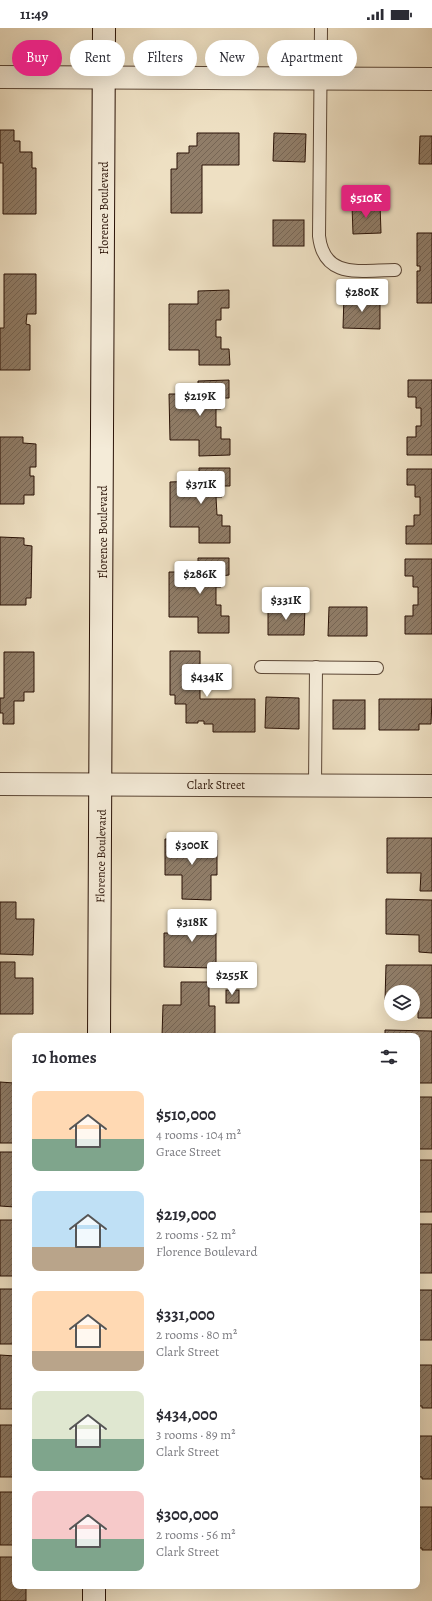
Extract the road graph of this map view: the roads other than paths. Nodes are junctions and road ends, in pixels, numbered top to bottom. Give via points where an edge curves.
1 (104, 28) edge
2 (321, 28) edge
3 (0, 77) edge
4 (104, 77) junction
5 (320, 78) junction
6 (432, 79) edge
7 (395, 270) dead end
8 (261, 667) dead end
9 (316, 667) junction
10 (377, 668) dead end
11 (0, 784) edge
12 (101, 784) junction
13 (315, 785) junction
14 (432, 786) edge
15 (99, 1033) edge
16 (94, 1589) edge
17 (94, 1601) edge

1 - 4 street, Florence Boulevard
2 - 5 lane
3 - 4 street
4 - 5 street
4 - 12 street, Florence Boulevard
5 - 6 street
5 - 7 lane via 319,236 323,253 331,264 337,267
8 - 9 lane
9 - 10 lane
9 - 13 lane
11 - 12 street, Clark Street
12 - 13 street, Clark Street
12 - 15 street, Florence Boulevard
13 - 14 street, Clark Street
16 - 17 street

